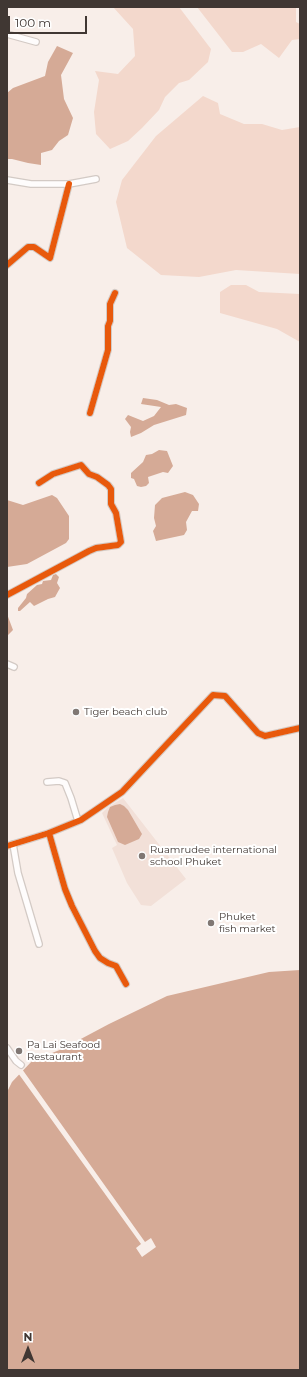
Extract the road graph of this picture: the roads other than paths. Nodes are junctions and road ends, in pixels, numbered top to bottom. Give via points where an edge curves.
1 (7, 34) edge
2 (36, 42) dead end
3 (96, 179) dead end
4 (7, 180) edge
5 (69, 184) junction
6 (7, 265) edge
7 (115, 293) dead end
8 (90, 413) dead end
9 (39, 483) dead end
10 (7, 595) edge
11 (7, 664) edge
12 (14, 667) dead end
13 (300, 728) edge
14 (47, 782) dead end
15 (78, 821) junction
16 (49, 833) junction
17 (10, 845) edge
18 (38, 944) dead end
19 (126, 984) dead end
20 (7, 1048) edge
21 (21, 1065) dead end

1 - 2 street
3 - 5 street
4 - 5 street via 31,184
5 - 6 street via 50,258 34,247 28,247
7 - 8 street via 110,304 108,350
9 - 10 street via 53,474 81,465 88,474 97,477 111,490 111,504 116,513 121,542 118,545 88,551
11 - 12 street
13 - 15 street via 265,736 258,733 225,696 213,695 122,792
14 - 15 street via 65,783
15 - 16 street
16 - 17 street
16 - 19 street via 72,906 95,951 100,958 116,966
17 - 18 street
20 - 21 street

